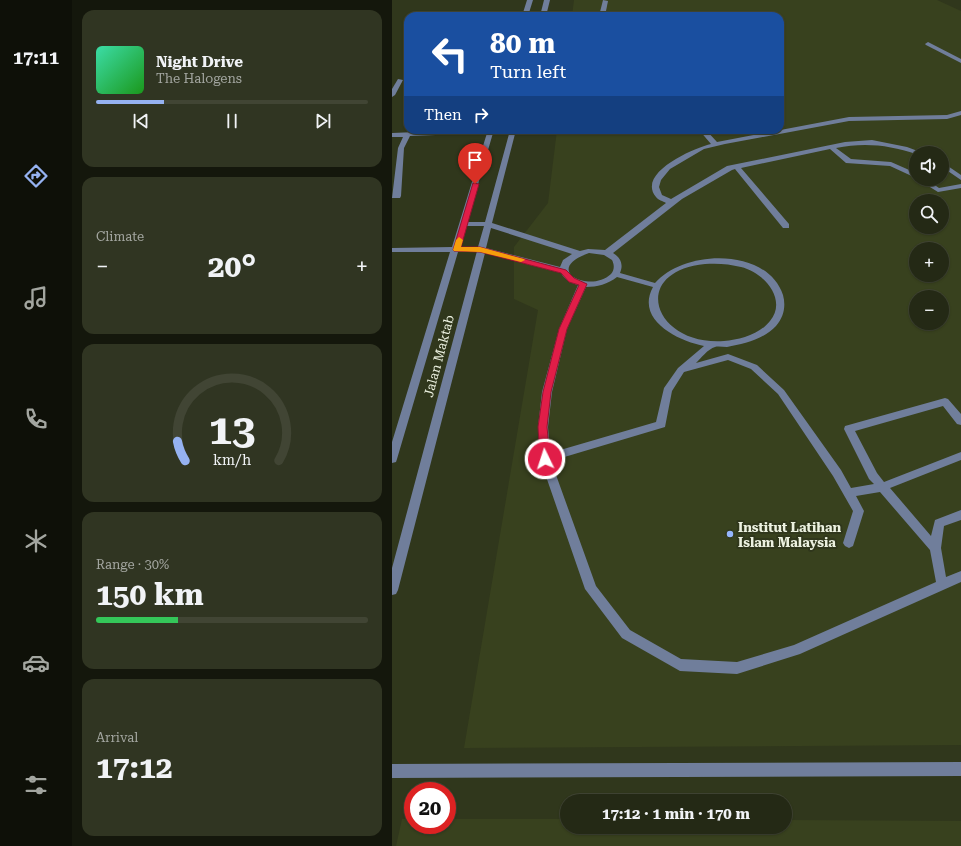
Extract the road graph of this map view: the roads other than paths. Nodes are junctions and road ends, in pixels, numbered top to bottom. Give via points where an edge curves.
1 (530, 0) edge
2 (548, 0) edge
3 (605, 1) dead end
4 (526, 12) edge
5 (544, 12) edge
6 (603, 12) edge
7 (928, 44) dead end
8 (961, 61) edge
9 (400, 80) dead end
10 (392, 95) edge
11 (961, 113) edge
12 (784, 130) edge
13 (392, 134) edge
14 (408, 134) joint
15 (490, 134) edge
16 (511, 134) edge
17 (706, 134) edge
18 (764, 134) edge
19 (715, 144) junction
20 (831, 147) junction
21 (909, 149) edge
22 (737, 167) junction
23 (949, 169) edge
24 (909, 171) edge
25 (961, 178) edge
26 (932, 186) edge
27 (961, 186) edge
28 (392, 196) edge
29 (672, 203) junction
30 (464, 224) junction
31 (487, 224) junction
32 (786, 226) dead end
33 (480, 249) junction
34 (392, 250) edge
35 (456, 250) junction
36 (580, 253) junction
37 (607, 253) junction
38 (564, 271) junction
39 (615, 274) junction
40 (583, 284) junction
41 (658, 286) junction
42 (712, 344) junction
43 (681, 370) junction
44 (961, 421) edge
45 (961, 456) edge
46 (392, 459) edge
47 (545, 459) junction
48 (882, 487) junction
49 (849, 493) junction
50 (961, 515) edge
51 (849, 543) dead end
52 (935, 548) junction
53 (961, 576) edge
54 (942, 584) junction
55 (392, 590) edge
56 (961, 769) edge
57 (392, 771) edge

1 - 4 street
2 - 5 street
3 - 6 street
7 - 8 street
9 - 10 street
11 - 12 street via 947,117 849,119
13 - 14 street
14 - 28 street via 401,148 397,196
15 - 30 street, Jalan Maktab
16 - 31 street, Jalan Maktab
17 - 19 street
18 - 19 street
19 - 29 street via 702,148 667,167 657,180 655,187 659,196
20 - 21 street via 872,142
20 - 22 street
20 - 24 street via 849,161 891,164
22 - 29 street via 730,168
22 - 32 street
23 - 25 street
26 - 27 street via 938,190
29 - 37 street
30 - 31 street
30 - 35 street, Jalan Maktab
31 - 33 street, Jalan Maktab
31 - 36 street
33 - 35 street
33 - 38 street
33 - 55 street, Jalan Maktab
34 - 35 street
35 - 46 street, Jalan Maktab
36 - 37 street
36 - 38 street via 567,260
37 - 39 street via 618,264
38 - 40 street via 571,280
39 - 40 street via 603,282
39 - 41 street
40 - 47 street via 563,329 547,392 543,427
41 - 42 street via 652,303 657,317 670,330 689,340
41 - 42 street via 665,276 680,267 700,262 721,261 742,264 760,272 773,284 781,297 780,312 772,326 756,336 735,343
42 - 43 street
43 - 47 street via 667,390 661,424
43 - 49 street via 728,357 754,367 781,392
44 - 48 street via 945,402 849,428 873,476
45 - 48 street
47 - 54 street via 591,589 626,634 680,665 737,668 774,657 796,650
48 - 49 street
48 - 52 street
49 - 51 street via 859,511
50 - 52 street via 939,523
52 - 54 street
53 - 54 street
56 - 57 street

